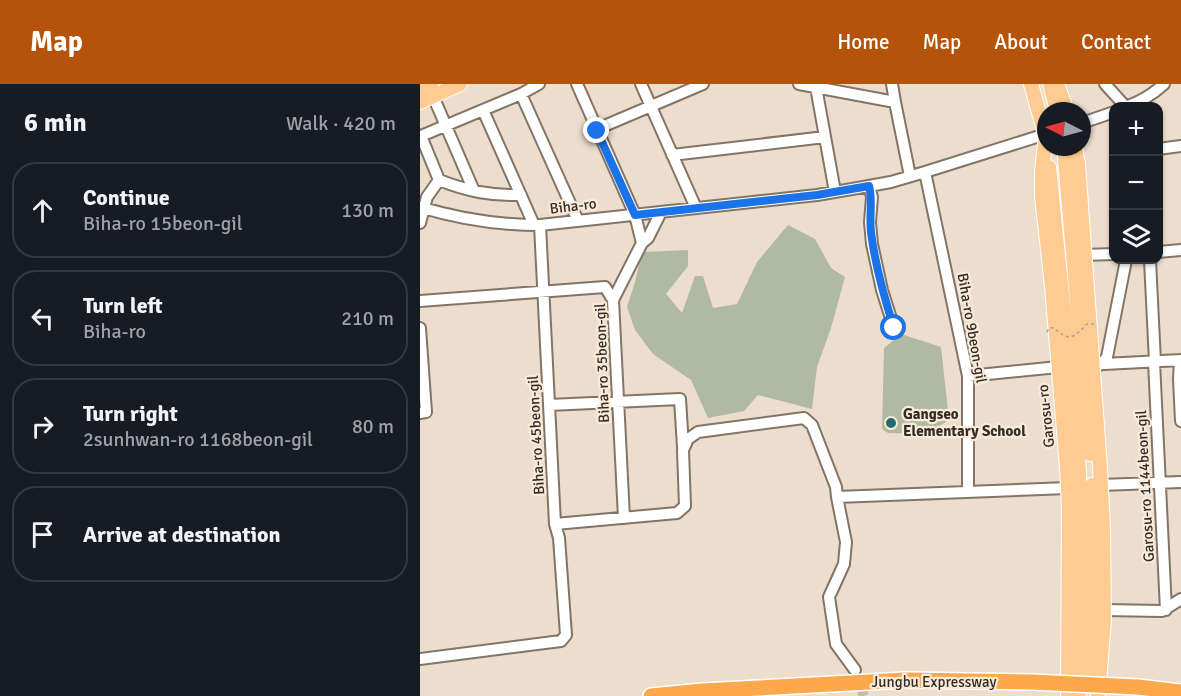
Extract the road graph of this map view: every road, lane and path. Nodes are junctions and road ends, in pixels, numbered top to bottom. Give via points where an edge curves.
1 (460, 84) edge
2 (539, 84) edge
3 (577, 84) edge
4 (640, 84) edge
5 (703, 84) edge
6 (800, 84) edge
7 (892, 84) edge
8 (1031, 84) edge
9 (1050, 84) edge
10 (1058, 84) edge
11 (1105, 84) edge
12 (1164, 84) edge
13 (816, 87) junction
14 (420, 89) edge
15 (428, 94) edge
16 (521, 94) junction
17 (895, 102) junction
18 (1055, 102) edge
19 (1064, 102) edge
20 (1122, 102) edge
21 (1139, 102) edge
22 (1037, 104) edge
23 (651, 106) junction
24 (483, 110) junction
25 (1109, 113) edge
26 (1091, 120) edge
27 (446, 126) junction
28 (597, 129) junction
29 (825, 138) junction
30 (1037, 138) edge
31 (1181, 146) edge
32 (1163, 148) edge
33 (672, 155) junction
34 (1044, 156) edge
35 (1048, 156) edge
36 (1065, 156) edge
37 (1077, 156) edge
38 (925, 172) junction
39 (910, 176) junction
40 (439, 180) junction
41 (869, 186) junction
42 (474, 191) junction
43 (835, 192) junction
44 (521, 195) junction
45 (421, 208) edge
46 (696, 208) junction
47 (662, 212) junction
48 (635, 215) junction
49 (578, 221) junction
50 (420, 223) edge
51 (537, 225) junction
52 (642, 243) junction
53 (1181, 250) edge
54 (1163, 252) edge
55 (1109, 254) edge
56 (1084, 255) junction
57 (1125, 264) edge
58 (1150, 264) edge
59 (543, 292) junction
60 (613, 300) junction
61 (420, 301) edge
62 (1096, 327) dead end
63 (420, 328) edge
64 (894, 328) dead end
65 (1047, 332) dead end
66 (1181, 360) edge
67 (1154, 362) junction
68 (1080, 366) junction
69 (968, 375) junction
70 (618, 402) junction
71 (549, 405) junction
72 (420, 413) edge
73 (1181, 420) edge
74 (683, 450) junction
75 (1181, 482) edge
76 (1160, 483) junction
77 (1101, 485) junction
78 (1068, 488) junction
79 (968, 492) junction
80 (837, 497) junction
81 (624, 518) junction
82 (555, 524) junction
83 (1181, 599) edge
84 (1104, 610) junction
85 (1166, 610) junction
86 (420, 659) edge
87 (855, 670) tunnel mouth
88 (1181, 692) edge
89 (651, 696) edge
90 (1068, 696) edge
91 (1079, 696) edge
92 (1091, 696) edge
93 (1098, 696) edge

1 - 15 main road
2 - 16 street
3 - 28 street
4 - 23 street
5 - 23 street
6 - 13 street
7 - 17 street
8 - 22 main road, Garosu-ro
9 - 18 main road
10 - 19 main road
11 - 20 street
12 - 21 street
13 - 17 street
13 - 29 street
14 - 15 main road
15 - 27 street
16 - 24 street
16 - 49 street
17 - 39 street
23 - 28 street
23 - 33 street
24 - 27 street
24 - 44 street
25 - 26 street
27 - 40 street via 422,136
27 - 42 street
28 - 48 street
29 - 33 street
29 - 43 street
30 - 38 street, Biha-ro
31 - 32 street
33 - 46 street
34 - 68 main road, Garosu-ro via 1042,196 1052,286
35 - 68 main road, Garosu-ro
36 - 68 main road, Garosu-ro
37 - 56 main road
38 - 39 street, Biha-ro
38 - 69 street, Biha-ro 9beon-gil
39 - 41 street, Biha-ro
40 - 42 street
40 - 45 street
41 - 43 street, Biha-ro
41 - 64 street via 872,244
42 - 44 street
43 - 46 street, Biha-ro
44 - 51 street
45 - 50 street
45 - 51 street, Biha-ro via 481,221
46 - 47 street, Biha-ro
47 - 48 street, Biha-ro
47 - 52 street, Biha-ro 35beon-gil
48 - 49 street, Biha-ro
48 - 52 street
49 - 51 street, Biha-ro
51 - 59 street, Biha-ro 45beon-gil
52 - 60 street, Biha-ro 35beon-gil
53 - 54 street
55 - 56 street
56 - 68 main road
57 - 68 street via 1107,357
58 - 67 street, Garosu-ro 1144beon-gil
59 - 60 street via 605,287
59 - 61 street
59 - 71 street, Biha-ro 45beon-gil
60 - 70 street, Biha-ro 35beon-gil
62 - 65 path, bridge via 1087,324 1069,337 1054,328
63 - 72 street via 426,412
66 - 67 street
66 - 73 street
67 - 68 street
67 - 76 street, Garosu-ro 1144beon-gil
68 - 69 street
68 - 77 main road
68 - 78 main road, Garosu-ro
68 - 91 main road, Garosu-ro
68 - 92 main road, Garosu-ro via 1091,469
69 - 79 street, Biha-ro 9beon-gil
70 - 71 street
70 - 74 street via 680,399
70 - 81 street, Biha-ro 35beon-gil
71 - 82 street, Biha-ro 45beon-gil
74 - 80 street via 688,439 698,432 804,418 812,425
74 - 81 street via 685,506 677,513
75 - 76 street
76 - 77 street
76 - 85 street, Garosu-ro 1144beon-gil
77 - 84 main road
78 - 79 street
78 - 90 main road, Garosu-ro
79 - 80 street
80 - 87 street via 846,542 844,564 829,597 836,644
81 - 82 street
82 - 86 street, Biha-ro 45beon-gil via 566,635 561,641
83 - 85 street
84 - 85 street
84 - 93 main road
88 - 89 highway, Jungbu Expressway, bridge via 1032,682 906,680

